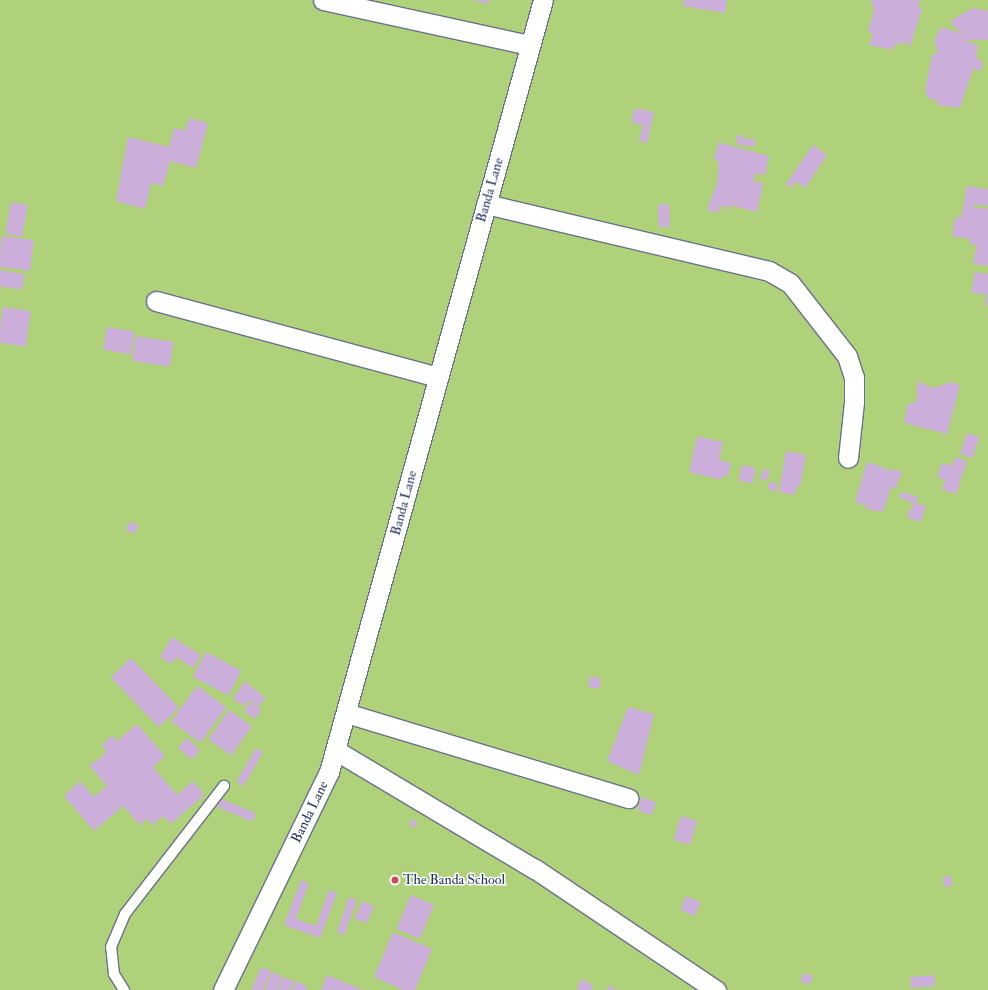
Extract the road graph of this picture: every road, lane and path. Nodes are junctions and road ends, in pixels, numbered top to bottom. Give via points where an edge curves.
1 (323, 0) edge
2 (543, 0) edge
3 (530, 45) junction
4 (486, 204) junction
5 (156, 301) dead end
6 (438, 377) junction
7 (848, 458) dead end
8 (346, 713) junction
9 (335, 750) junction
10 (224, 786) dead end
11 (628, 798) dead end
12 (124, 990) edge
13 (223, 990) edge
14 (716, 990) edge

1 - 3 street
2 - 3 street, Banda Lane
3 - 4 street, Banda Lane
4 - 6 street, Banda Lane
4 - 7 street via 769,270 790,283 847,356 854,377
5 - 6 street
6 - 8 street, Banda Lane
8 - 9 street, Banda Lane
8 - 11 street
9 - 13 street, Banda Lane via 329,772
9 - 14 street via 535,869
10 - 12 lane via 125,914 111,947 114,974

